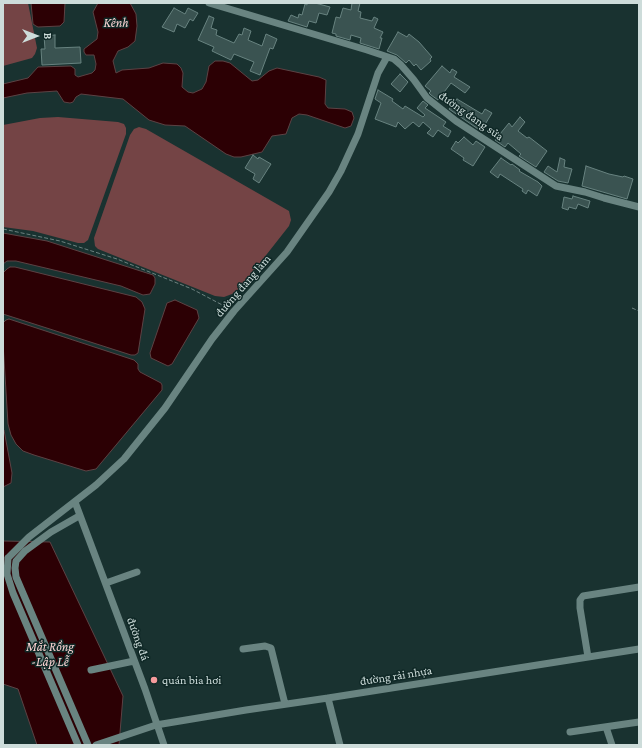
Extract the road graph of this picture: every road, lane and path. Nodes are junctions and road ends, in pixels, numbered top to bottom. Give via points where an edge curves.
1 (208, 3) edge
2 (387, 57) junction
3 (639, 207) edge
4 (3, 229) edge
5 (632, 308) dead end
6 (639, 311) edge
7 (234, 312) junction
8 (75, 502) junction
9 (79, 516) junction
10 (5, 558) edge
11 (16, 561) junction
12 (137, 572) dead end
13 (106, 583) junction
14 (639, 587) edge
15 (243, 649) dead end
16 (639, 649) edge
17 (588, 657) junction
18 (134, 661) junction
19 (91, 670) dead end
20 (328, 698) junction
21 (284, 704) junction
22 (639, 722) edge
23 (156, 725) junction
24 (606, 727) junction
25 (570, 732) dead end
26 (78, 745) edge
27 (88, 745) edge
28 (96, 745) edge
29 (164, 745) edge
30 (340, 745) edge
31 (612, 745) edge

1 - 2 lane, đường đang sửa
2 - 3 lane, đường đang sửa via 401,65 427,98 456,121 556,186
2 - 7 lane, đường đang làm via 378,73 351,151 329,192 287,252
4 - 7 path via 60,241 117,259 192,290
5 - 6 path
7 - 8 lane, đường đang làm via 212,339 165,408 124,459
8 - 9 lane, đường đá
8 - 10 lane, đường đang làm
9 - 11 lane via 51,532
9 - 13 lane, đường đá
10 - 11 lane
10 - 26 lane via 13,593
11 - 27 lane via 16,577
12 - 13 lane
13 - 18 lane, đường đá
14 - 17 lane via 583,596 580,600
15 - 21 lane via 265,646 271,648
16 - 17 lane, đường rải nhựa
17 - 20 lane, đường rải nhựa
18 - 19 lane
18 - 23 lane, đường đá
20 - 21 lane, đường rải nhựa
20 - 30 lane
21 - 23 lane, đường rải nhựa
22 - 24 lane
23 - 28 lane
23 - 29 lane, đường đá
24 - 25 lane
24 - 31 lane

